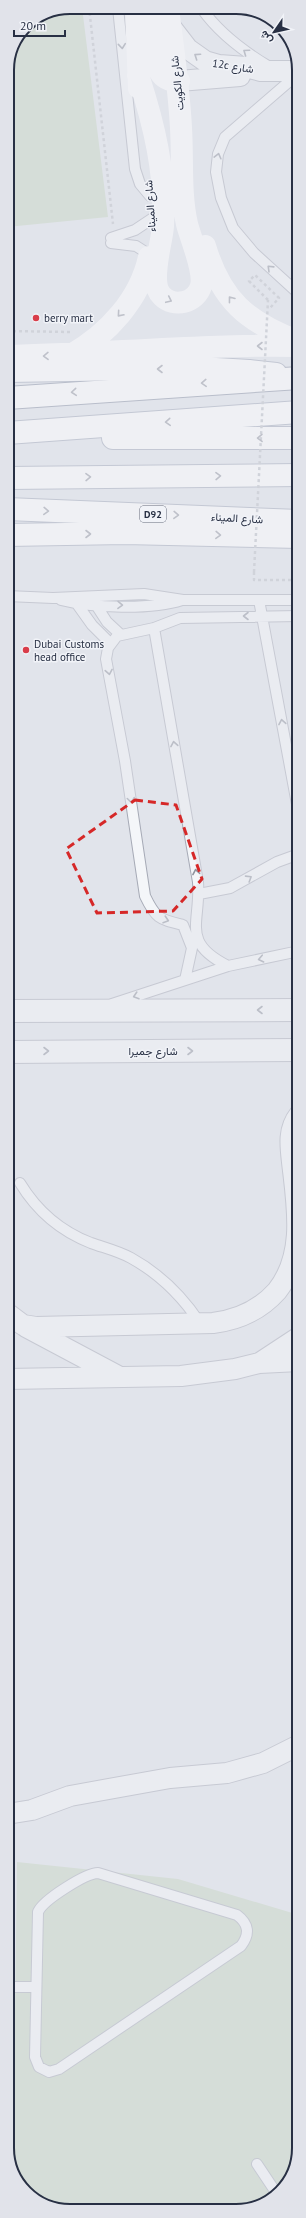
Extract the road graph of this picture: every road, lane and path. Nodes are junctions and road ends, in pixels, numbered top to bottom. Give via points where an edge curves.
1 (90, 14) edge
2 (119, 14) edge
3 (136, 14) edge
4 (150, 14) edge
5 (207, 14) edge
6 (169, 17) edge
7 (270, 71) junction
8 (292, 72) edge
9 (138, 75) junction
10 (292, 78) edge
11 (179, 81) junction
12 (183, 157) junction
13 (150, 196) junction
14 (153, 218) junction
15 (112, 239) junction
16 (150, 255) junction
17 (292, 288) edge
18 (265, 304) dead end
19 (268, 307) edge
20 (268, 307) edge
21 (268, 307) edge
22 (268, 307) edge
23 (14, 331) edge
24 (75, 332) dead end
25 (292, 339) edge
26 (292, 346) edge
27 (71, 355) junction
28 (14, 356) edge
29 (14, 371) edge
30 (292, 377) edge
31 (292, 378) edge
32 (14, 398) edge
33 (292, 413) edge
34 (34, 432) junction
35 (14, 433) edge
36 (292, 438) edge
37 (292, 476) edge
38 (14, 478) edge
39 (14, 509) edge
40 (292, 521) edge
41 (14, 535) edge
42 (292, 537) edge
43 (292, 580) edge
44 (14, 596) edge
45 (54, 598) junction
46 (183, 600) junction
47 (259, 600) junction
48 (292, 600) edge
49 (77, 604) junction
50 (96, 605) junction
51 (262, 616) junction
52 (292, 616) edge
53 (154, 628) junction
54 (122, 634) junction
55 (110, 643) junction
56 (292, 777) edge
57 (292, 857) edge
58 (199, 894) junction
59 (195, 922) junction
60 (183, 925) junction
61 (292, 952) edge
62 (228, 966) junction
63 (185, 980) junction
64 (14, 1010) edge
65 (92, 1010) junction
66 (292, 1010) edge
67 (292, 1050) edge
68 (14, 1052) edge
69 (292, 1131) edge
70 (292, 1164) edge
71 (20, 1183) dead end
72 (292, 1265) edge
73 (14, 1318) edge
74 (200, 1323) junction
75 (23, 1325) junction
76 (292, 1341) edge
77 (292, 1361) edge
78 (259, 1362) junction
79 (123, 1378) junction
80 (14, 1379) edge
81 (292, 1748) edge
82 (14, 1813) edge
83 (14, 1987) edge
84 (36, 1987) junction
85 (257, 2164) dead end
86 (274, 2190) edge

1 - 15 path
2 -> 13 lane via 135,169 140,184
3 - 9 main road
4 - 11 main road via 158,69 164,77
7 -> 5 lane via 235,44
7 -> 6 street, 12c شارع via 205,61 188,49
6 - 11 main road, شارع الكويت
7 - 8 street, 12c شارع
7 - 11 street, 12c شارع via 243,76
9 -> 12 main road via 151,114 161,167 163,226 155,284 162,296 181,303 188,301 198,292 202,279 185,212 181,171
9 - 13 main road, شارع الميناء
17 -> 10 lane via 254,253 233,228 220,198 216,172 218,154 225,137
11 - 12 main road, شارع الكويت
25 -> 12 main road via 256,322 237,306 227,293 206,249
13 - 14 main road, شارع الميناء
14 - 15 lane via 134,230
14 - 16 main road, شارع الميناء
15 - 16 lane via 136,246
16 -> 27 main road, شارع الميناء via 144,276 128,305 103,332
18 - 19 path, bridge
20 - 21 path, bridge via 269,309 279,298 255,274 249,281 268,300
22 - 43 path, bridge via 254,580
23 - 24 path
26 -> 27 main road via 204,346
27 -> 28 main road
30 -> 29 main road via 199,368
31 -> 32 main road
33 -> 34 main road
34 - 35 main road
36 -> 34 main road via 146,439
38 -> 37 main road
39 -> 40 main road, شارع الميناء / D92
41 -> 42 main road
44 - 45 lane
45 - 46 lane via 144,594
45 - 49 lane
46 - 47 lane
50 -> 46 lane via 152,606
47 - 48 lane
47 - 51 lane
49 - 50 lane
49 - 55 lane
50 - 54 lane via 107,622
51 - 52 lane
51 -> 53 lane via 188,617
56 -> 51 lane
53 - 54 lane
58 -> 53 lane
54 - 55 lane
55 -> 60 lane via 106,658 125,761 145,896 160,919
58 -> 57 lane via 230,888
58 - 59 lane
59 - 60 lane
59 - 62 lane via 195,934 202,946 212,958
60 - 63 lane via 192,948
61 -> 62 lane
62 - 63 lane
63 -> 65 lane
64 - 65 street
66 -> 65 street
68 -> 67 street, شارع جميرا
69 - 70 street
71 - 74 lane via 40,1210 67,1232 131,1258 158,1276 181,1297
72 - 74 street via 272,1297 250,1312 226,1322
73 - 75 street
74 - 75 street via 57,1327
75 - 79 street
76 - 78 street
77 - 78 street
78 - 79 street via 209,1373
79 - 80 street
81 - 82 street via 263,1763 227,1773 170,1778 70,1796 32,1810
83 - 84 lane
84 - 84 lane via 40,1908 90,1874 98,1873 237,1915 244,1921 248,1930 241,1946 59,2069 49,2072 36,2062
85 - 86 lane

